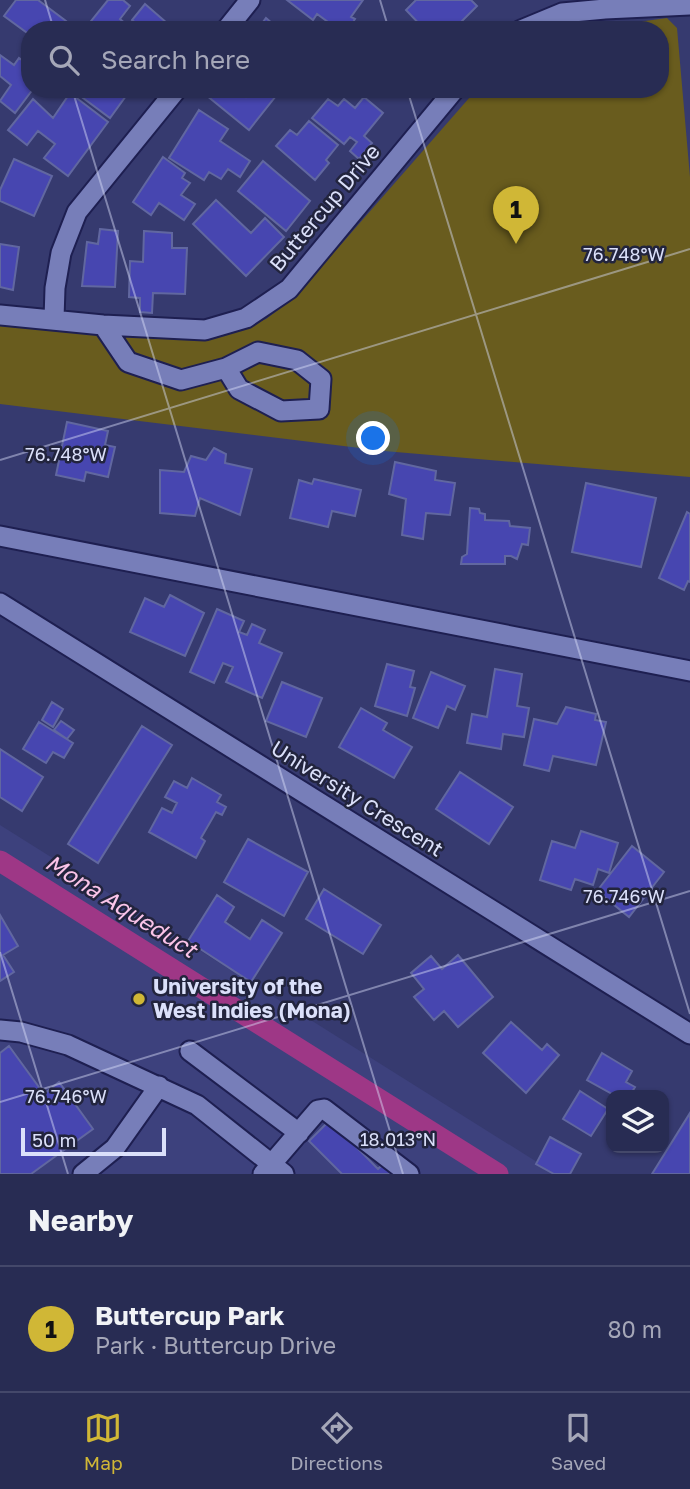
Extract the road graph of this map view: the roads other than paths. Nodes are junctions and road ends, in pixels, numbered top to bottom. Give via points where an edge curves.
1 (250, 0) edge
2 (690, 0) edge
3 (690, 6) edge
4 (233, 21) edge
5 (543, 21) edge
6 (170, 98) edge
7 (448, 98) edge
8 (0, 315) edge
9 (54, 319) junction
10 (103, 325) junction
11 (226, 368) junction
12 (0, 536) edge
13 (0, 603) edge
14 (690, 671) edge
15 (0, 1030) edge
16 (690, 1034) edge
17 (190, 1051) dead end
18 (159, 1086) junction
19 (299, 1133) junction
20 (274, 1171) edge
21 (83, 1174) edge
22 (409, 1174) edge

1 - 4 street
2 - 3 street
3 - 5 street via 562,13
6 - 9 street via 77,212 61,253
7 - 10 street, Buttercup Drive via 289,289 246,318 205,330
8 - 9 street, Buttercup Drive
9 - 10 street, Buttercup Drive
10 - 11 street via 128,362 181,380
11 - 11 street via 258,352 297,360 321,379 319,409 281,411 239,389
12 - 14 street
13 - 16 street, University Crescent
15 - 18 street via 68,1045
17 - 19 street
18 - 20 street via 197,1105
18 - 21 street via 115,1148
19 - 20 street
19 - 22 street via 324,1109

